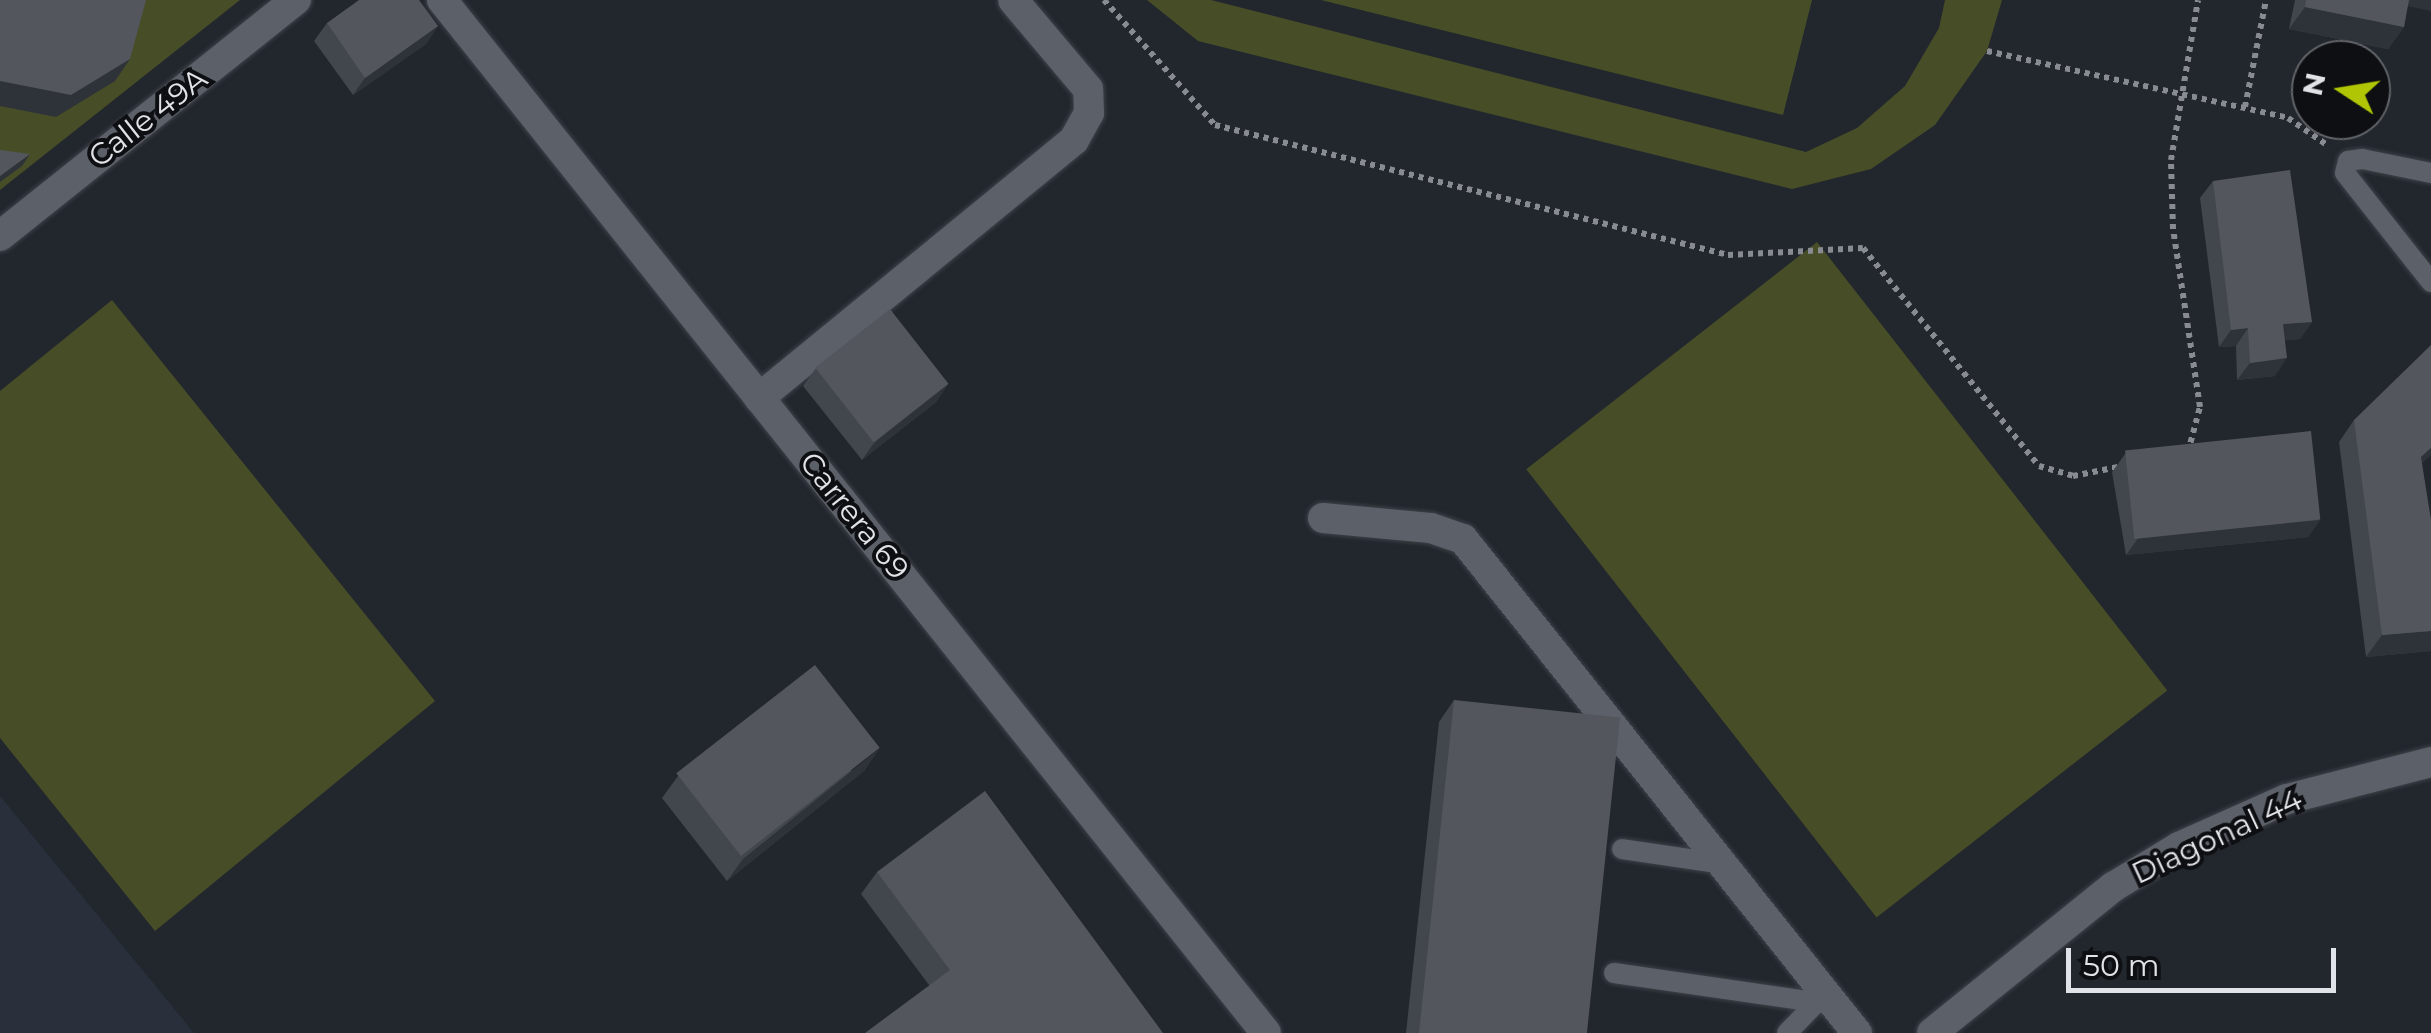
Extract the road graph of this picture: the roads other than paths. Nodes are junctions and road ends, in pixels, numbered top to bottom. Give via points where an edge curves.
1 (296, 0) edge
2 (442, 0) edge
3 (1013, 0) edge
4 (2431, 173) edge
5 (0, 236) edge
6 (2431, 282) edge
7 (760, 398) junction
8 (1322, 518) dead end
9 (2431, 762) edge
10 (1622, 849) dead end
11 (1723, 864) junction
12 (1614, 973) dead end
13 (1826, 1004) junction
14 (1266, 1033) edge
15 (1787, 1033) edge
16 (1857, 1033) edge
17 (1932, 1033) edge

1 - 5 street, Calle 49A
2 - 7 street, Carrera 69
3 - 7 street via 1088,89 1089,113 1074,140
4 - 6 lane via 2348,160 2352,184
7 - 14 street, Carrera 69
8 - 11 street via 1431,528 1463,539
9 - 17 street, Diagonal 44 via 2287,799 2180,848 2112,887
10 - 11 lane
11 - 13 street
12 - 13 lane
13 - 15 lane
13 - 16 street

